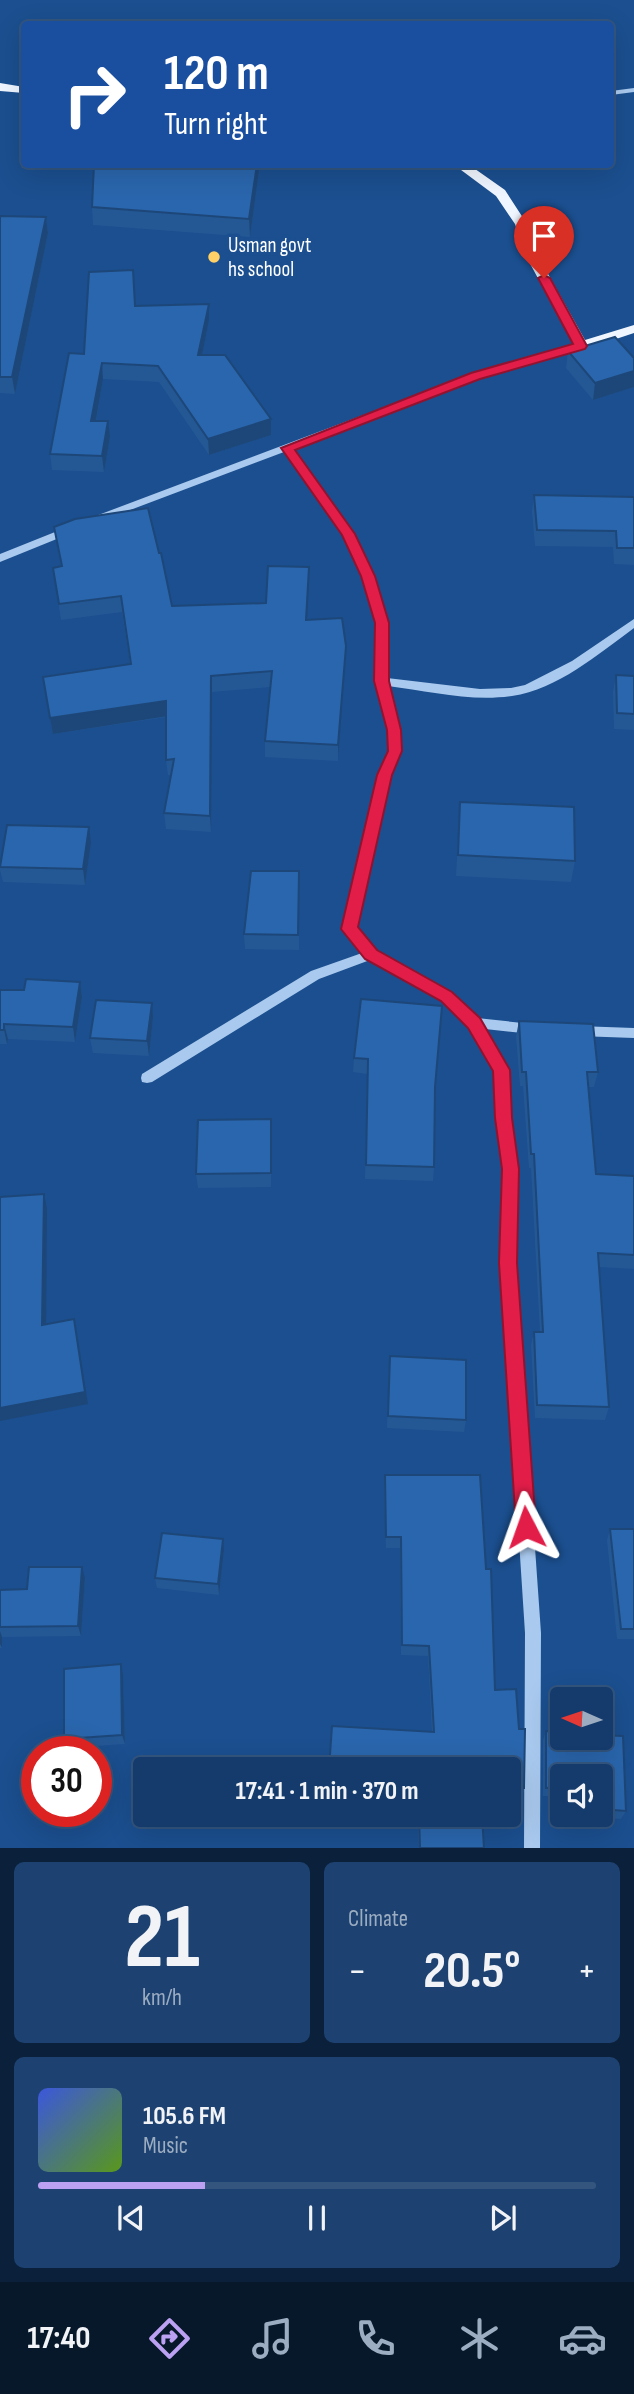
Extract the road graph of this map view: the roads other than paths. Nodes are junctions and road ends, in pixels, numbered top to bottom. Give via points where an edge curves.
1 (0, 87) edge
2 (21, 90) edge
3 (634, 90) edge
4 (614, 93) edge
5 (468, 168) edge
6 (634, 329) edge
7 (581, 346) junction
8 (287, 448) junction
9 (0, 558) edge
10 (634, 623) edge
11 (381, 681) junction
12 (371, 955) junction
13 (474, 1023) junction
14 (545, 1030) edge
15 (570, 1031) edge
16 (634, 1033) edge
17 (146, 1078) dead end
18 (532, 1848) edge

1 - 2 main road
3 - 4 street
5 - 7 main road via 501,193 515,213 532,256
6 - 7 main road
7 - 8 street via 475,376
8 - 9 street
8 - 11 street via 348,534 368,576 382,623
10 - 11 street via 575,663 513,692
11 - 12 street via 395,751 384,775 349,929
12 - 13 street via 447,996
12 - 17 street via 315,975
13 - 14 street
13 - 18 street via 502,1070 510,1169 508,1263 533,1633
15 - 16 street

